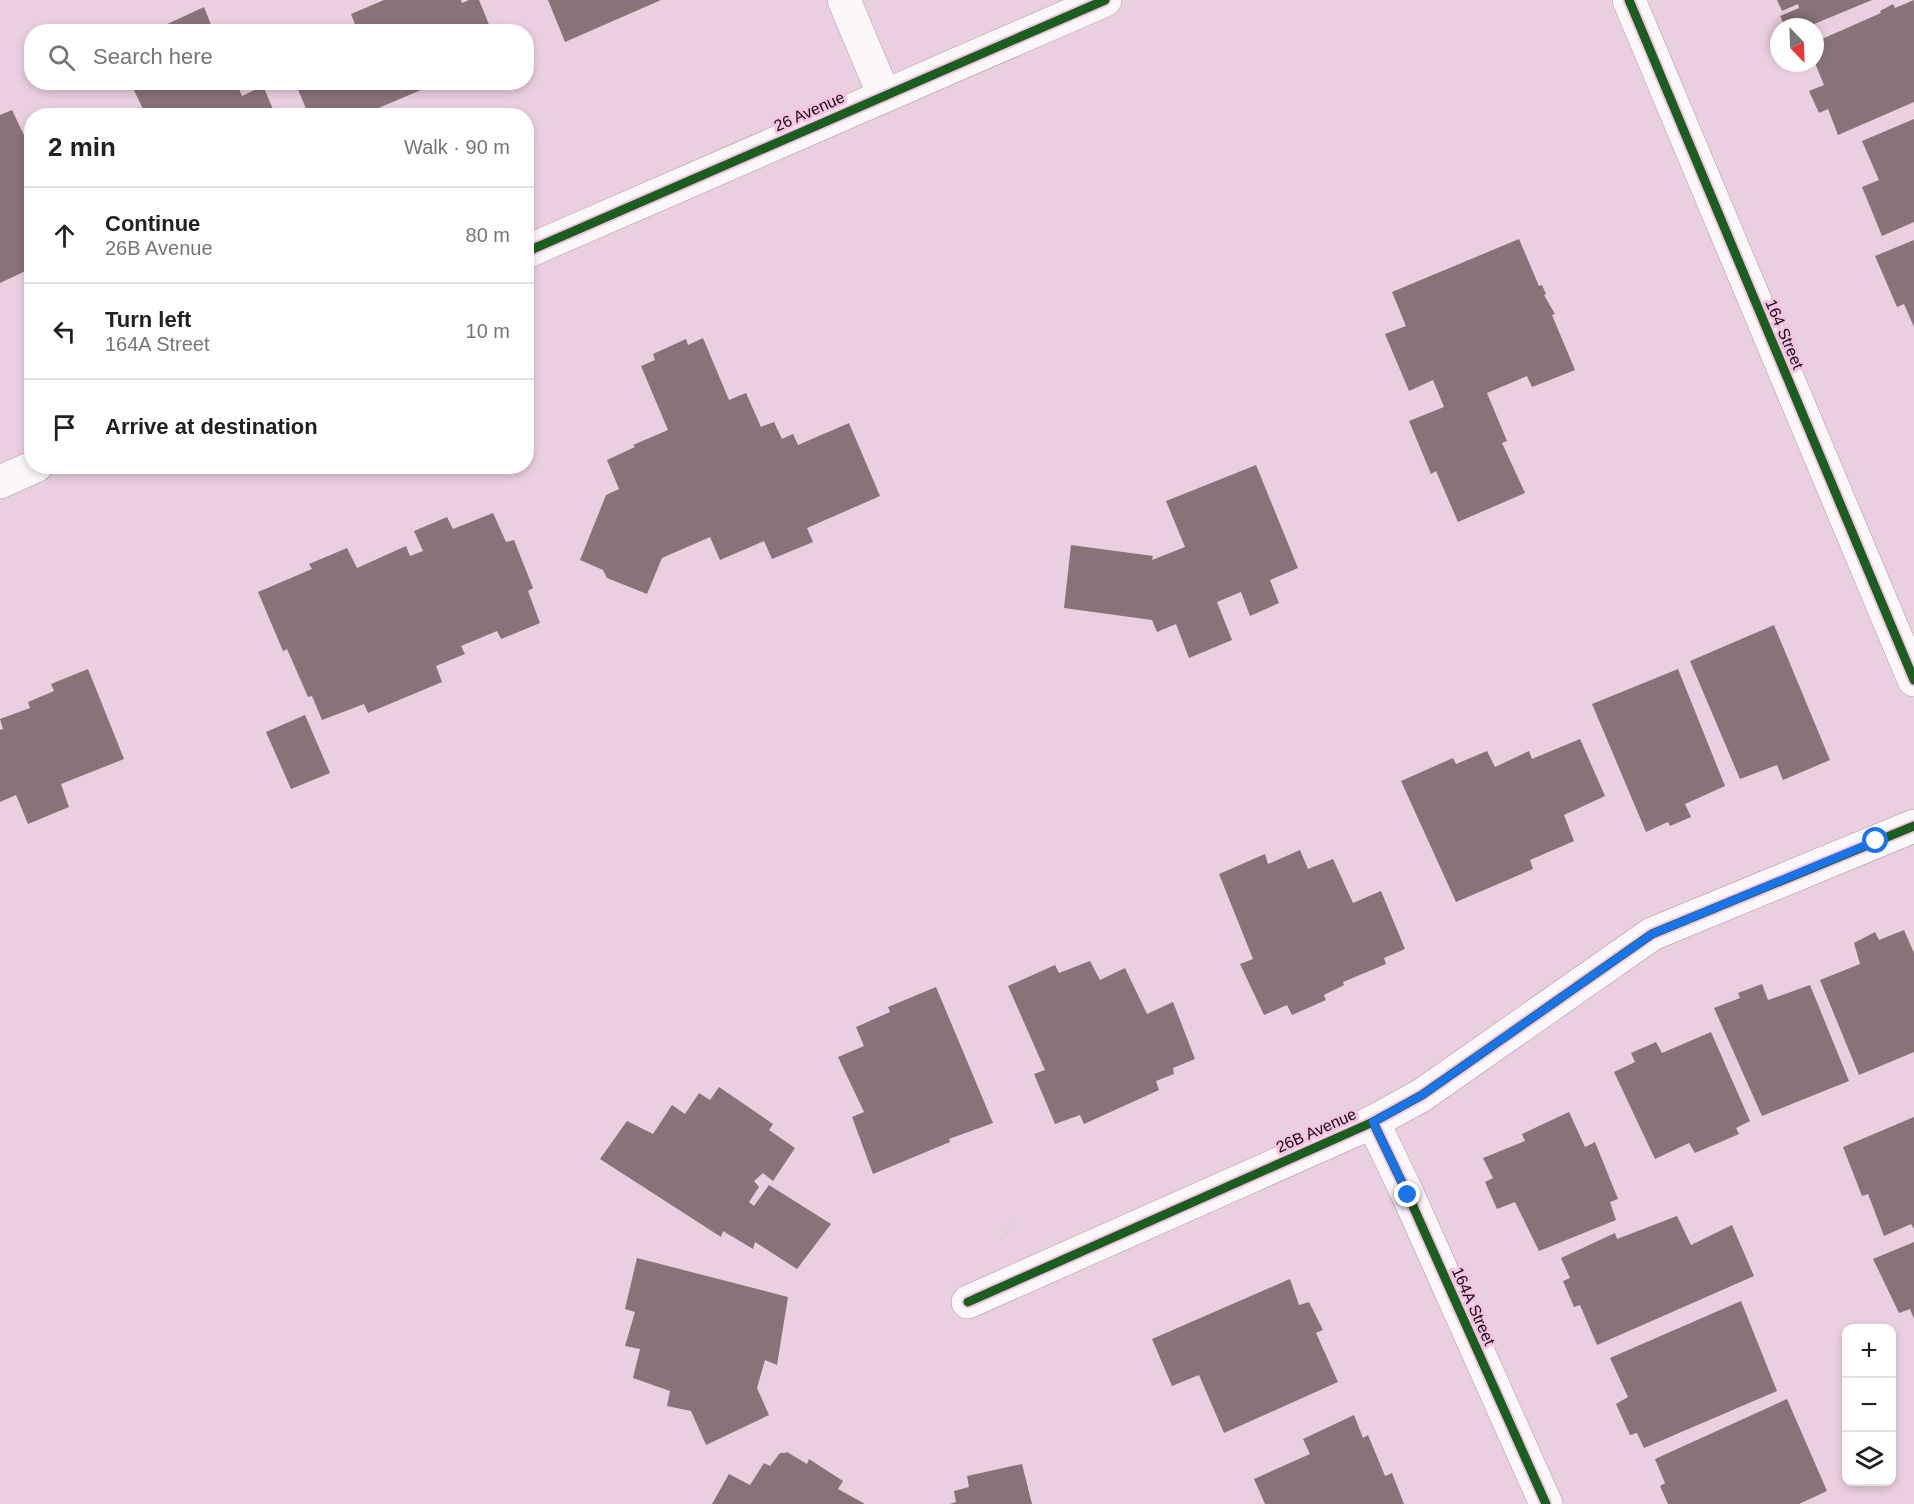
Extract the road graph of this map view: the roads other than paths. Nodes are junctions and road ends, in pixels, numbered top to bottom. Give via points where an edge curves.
1 (844, 0) edge
2 (1105, 0) edge
3 (1629, 0) edge
4 (884, 95) junction
5 (534, 248) edge
6 (24, 471) edge
7 (0, 482) edge
8 (1914, 680) edge
9 (1914, 826) edge
10 (1373, 1122) junction
11 (968, 1302) dead end
12 (1546, 1504) edge

1 - 4 street
2 - 4 street, 26 Avenue
3 - 8 street, 164 Street
4 - 5 street, 26 Avenue
6 - 7 street
9 - 10 street, 26B Avenue via 1652,934 1422,1095
10 - 11 street, 26B Avenue
10 - 12 street, 164A Street

